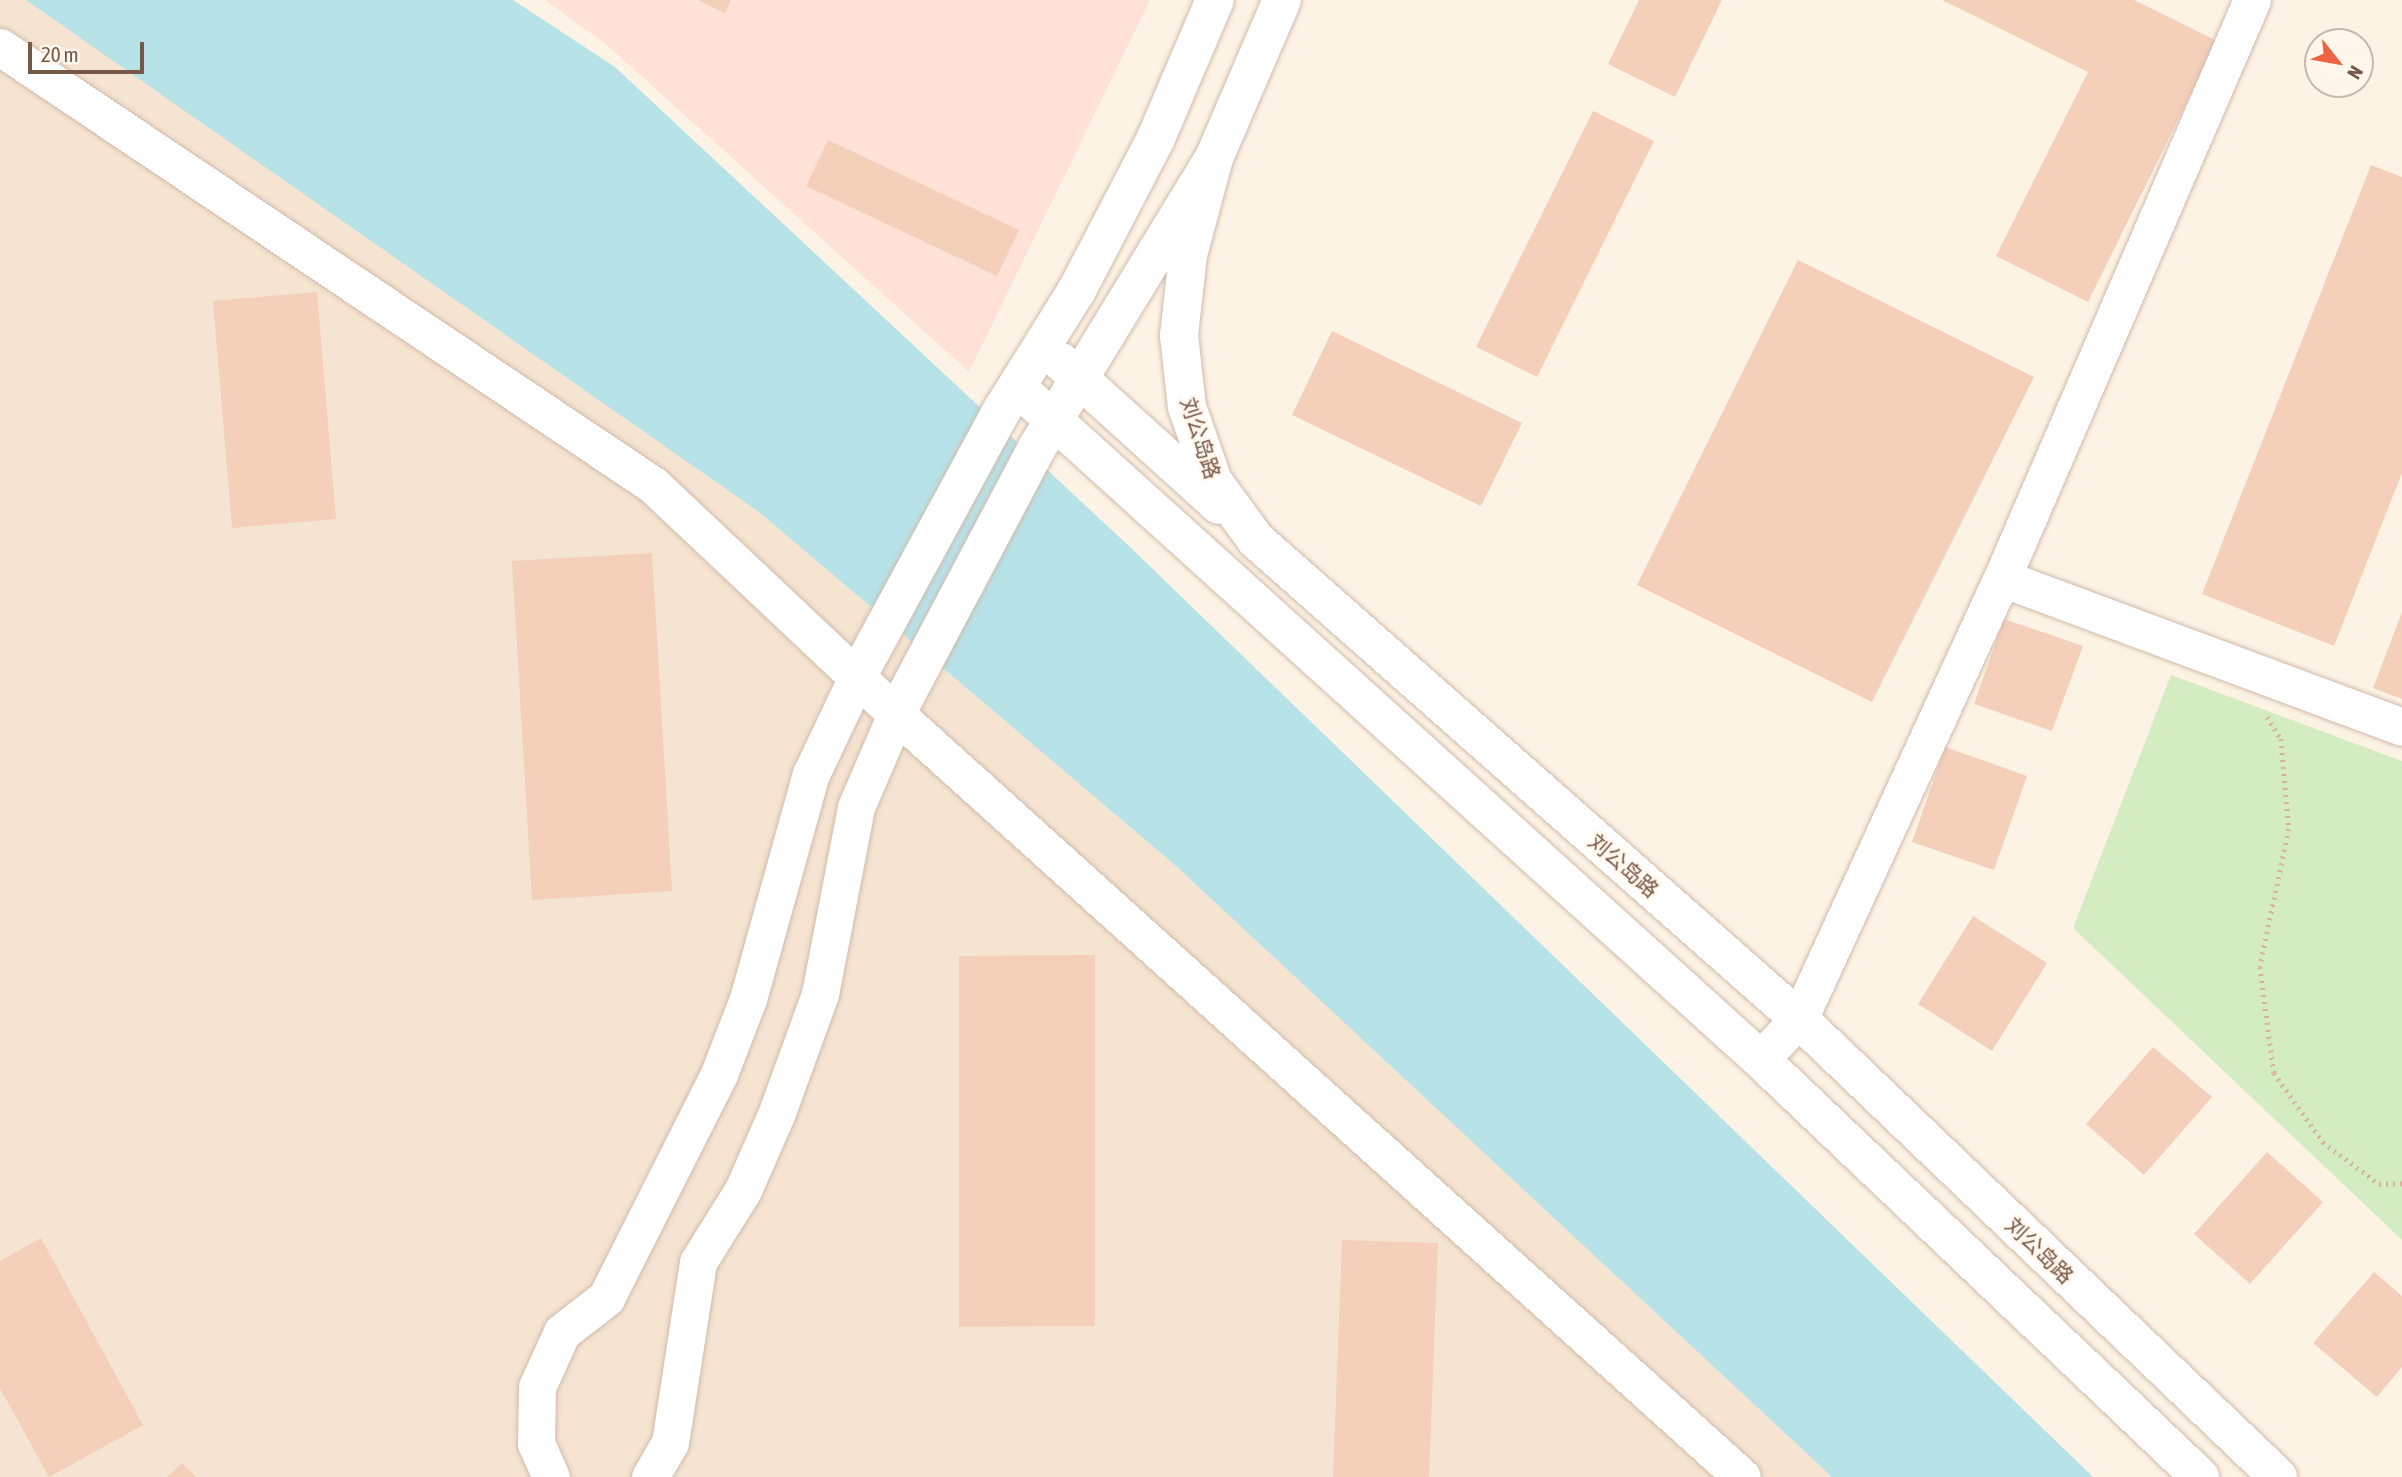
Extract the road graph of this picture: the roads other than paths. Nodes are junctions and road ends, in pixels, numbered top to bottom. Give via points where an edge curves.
1 (1215, 0) edge
2 (1282, 0) edge
3 (2252, 0) edge
4 (0, 47) edge
5 (1214, 158) junction
6 (1042, 345) junction
7 (1080, 378) junction
8 (1009, 399) junction
9 (1046, 433) junction
10 (1256, 540) junction
11 (2002, 578) junction
12 (857, 677) junction
13 (896, 714) junction
14 (2402, 727) edge
15 (1799, 1019) junction
16 (1760, 1059) junction
17 (551, 1477) edge
18 (650, 1477) edge
19 (1742, 1477) edge
20 (2200, 1477) edge
21 (2278, 1477) edge

1 - 6 main road via 1156,138
2 - 5 main road, 刘公岛路
3 - 11 street
4 - 12 street via 653,485
5 - 7 main road, 刘公岛路
5 - 10 main road, 刘公岛路 via 1188,255 1179,335 1187,407 1213,481
6 - 7 main road
6 - 8 main road
7 - 9 main road, 刘公岛路
7 - 10 main road
8 - 9 main road
8 - 12 main road
9 - 13 main road, 刘公岛路
9 - 16 main road
10 - 15 main road, 刘公岛路
11 - 14 street
11 - 15 street
12 - 13 street
12 - 17 street via 811,774 748,999 719,1074 606,1298 562,1332 537,1387 536,1444
13 - 18 street via 856,807 820,995 794,1067 743,1190 698,1262 670,1443
13 - 19 street
15 - 16 street
15 - 21 main road, 刘公岛路
16 - 20 main road

